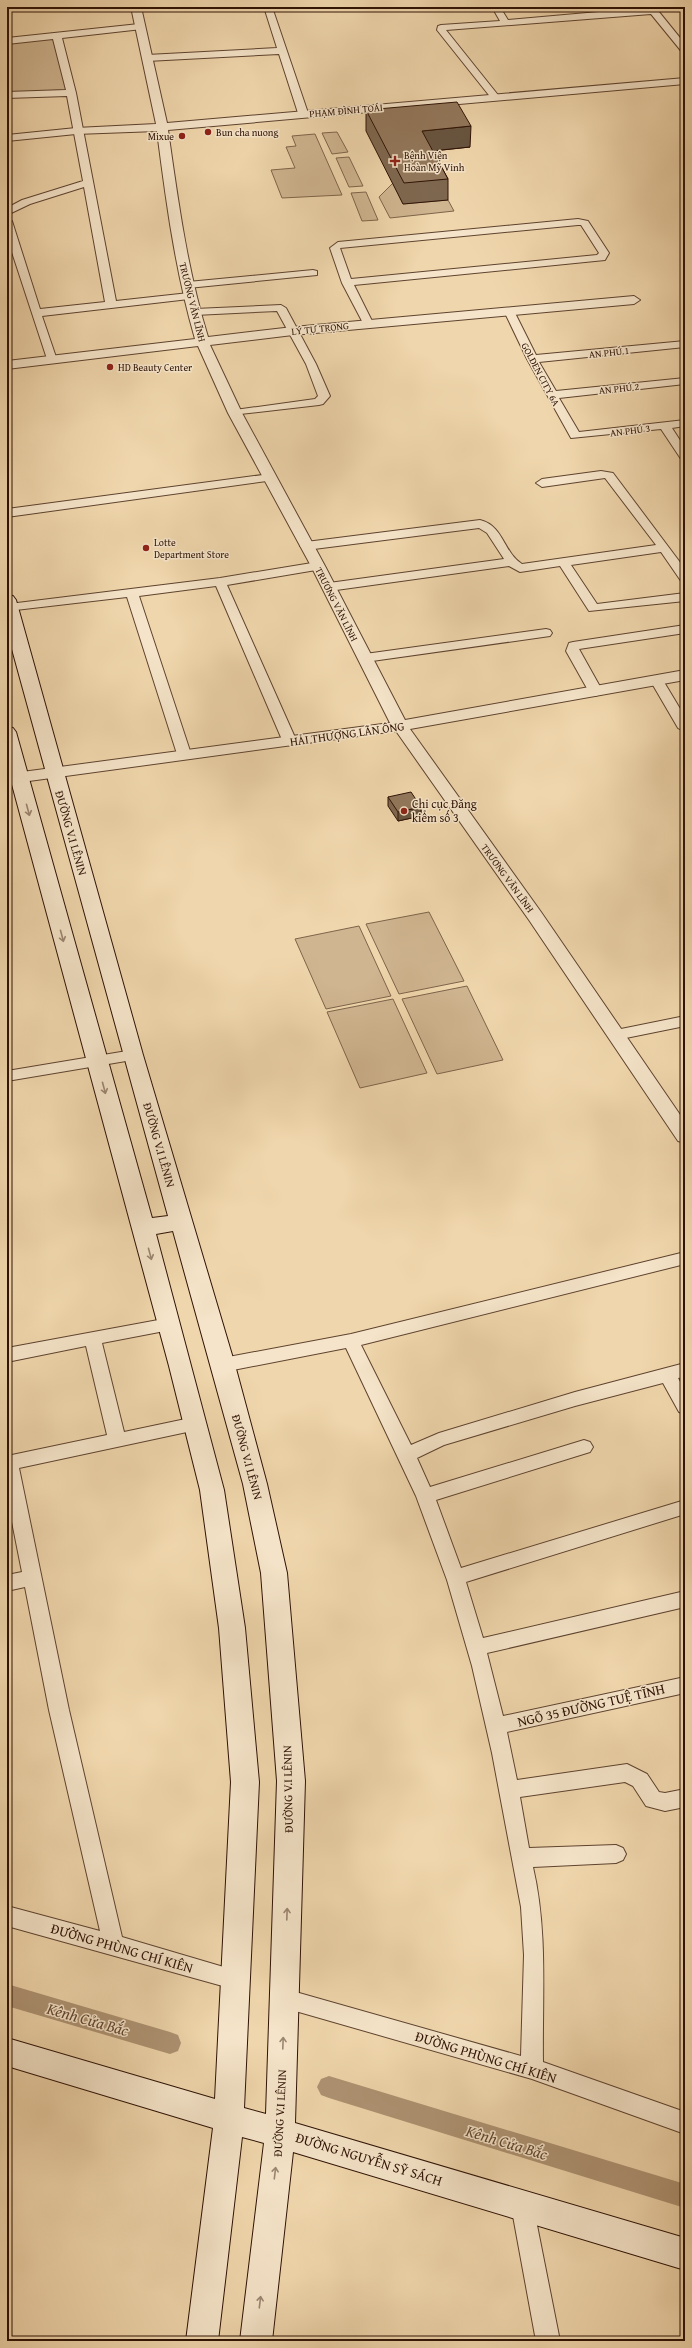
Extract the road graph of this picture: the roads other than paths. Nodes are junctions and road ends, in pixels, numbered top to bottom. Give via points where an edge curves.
1 (17, 7) edge
2 (136, 7) edge
3 (268, 7) edge
4 (496, 7) edge
5 (7, 8) edge
6 (652, 9) edge
7 (506, 22) junction
8 (139, 27) junction
9 (57, 36) junction
10 (681, 39) edge
11 (7, 41) edge
12 (685, 50) edge
13 (281, 51) junction
14 (147, 58) junction
15 (685, 81) edge
16 (71, 94) junction
17 (7, 95) edge
18 (495, 97) junction
19 (303, 113) junction
20 (162, 127) junction
21 (70, 129) junction
22 (7, 138) edge
23 (88, 183) junction
24 (7, 212) edge
25 (7, 221) edge
26 (12, 258) edge
27 (313, 274) dead end
28 (347, 283) junction
29 (188, 290) junction
30 (634, 300) dead end
31 (111, 304) junction
32 (509, 311) junction
33 (195, 312) junction
34 (36, 313) junction
35 (368, 324) junction
36 (293, 331) junction
37 (203, 343) junction
38 (685, 344) edge
39 (532, 359) junction
40 (52, 360) junction
41 (7, 365) edge
42 (685, 381) edge
43 (552, 395) junction
44 (235, 413) junction
45 (685, 423) edge
46 (664, 425) junction
47 (575, 436) joint
48 (685, 456) edge
49 (270, 478) junction
50 (542, 483) dead end
51 (7, 513) edge
52 (306, 546) junction
53 (664, 548) junction
54 (563, 561) junction
55 (512, 562) junction
56 (318, 566) junction
57 (685, 578) edge
58 (220, 582) junction
59 (329, 587) junction
60 (132, 594) junction
61 (685, 597) edge
62 (8, 604) edge
63 (685, 629) edge
64 (546, 633) dead end
65 (365, 658) junction
66 (685, 675) edge
67 (656, 680) junction
68 (596, 692) junction
69 (400, 726) junction
70 (685, 728) edge
71 (7, 732) edge
72 (290, 742) junction
73 (184, 754) junction
74 (54, 771) junction
75 (13, 778) edge
76 (685, 1021) edge
77 (616, 1035) junction
78 (133, 1055) junction
79 (96, 1060) junction
80 (7, 1076) edge
81 (685, 1136) edge
82 (182, 1222) junction
83 (142, 1228) junction
84 (685, 1258) edge
85 (169, 1324) junction
86 (92, 1338) junction
87 (351, 1341) junction
88 (7, 1355) edge
89 (223, 1365) junction
90 (685, 1370) edge
91 (667, 1374) junction
92 (685, 1406) edge
93 (195, 1424) junction
94 (117, 1439) junction
95 (584, 1447) dead end
96 (407, 1456) junction
97 (8, 1462) edge
98 (425, 1496) junction
99 (685, 1506) edge
100 (32, 1576) junction
101 (456, 1577) junction
102 (7, 1583) edge
103 (685, 1599) edge
104 (477, 1647) junction
105 (685, 1685) edge
106 (497, 1726) junction
107 (509, 1790) junction
108 (685, 1798) edge
109 (616, 1854) dead end
110 (520, 1858) junction
111 (7, 1916) edge
112 (113, 1944) junction
113 (237, 1980) junction
114 (285, 1999) junction
115 (7, 2052) edge
116 (532, 2069) junction
117 (229, 2118) junction
118 (685, 2123) edge
119 (280, 2133) junction
120 (522, 2205) junction
121 (685, 2254) edge
122 (202, 2341) edge
123 (256, 2341) edge
124 (548, 2341) edge

1 - 5 street
2 - 8 street, TRƯƠNG VĂN LĨNH
3 - 13 street
4 - 7 street
6 - 7 street
6 - 10 street
7 - 18 street via 440,29
8 - 9 street
8 - 14 street, TRƯƠNG VĂN LĨNH
9 - 11 street
9 - 16 street
10 - 12 street
13 - 14 street
13 - 19 street
14 - 20 street, TRƯƠNG VĂN LĨNH
15 - 18 street, PHẠM ĐÌNH TOÁI
16 - 17 street via 60,98
16 - 21 street
18 - 19 street, PHẠM ĐÌNH TOÁI
19 - 20 street, PHẠM ĐÌNH TOÁI
20 - 21 street, PHẠM ĐÌNH TOÁI
20 - 29 street, TRƯƠNG VĂN LĨNH via 177,237
21 - 22 street, PHẠM ĐÌNH TOÁI
21 - 23 street
23 - 24 street via 26,202
23 - 31 street
25 - 26 street
26 - 34 street
27 - 29 street
28 - 28 street via 601,258 604,253 584,223 578,222 342,245 335,248
28 - 35 street
29 - 31 street
29 - 33 street, TRƯƠNG VĂN LĨNH
30 - 32 street, LÝ TỰ TRỌNG
31 - 34 street
32 - 35 street, LÝ TỰ TRỌNG
32 - 39 street, GOLDEN CITY 6A
33 - 36 street via 279,308
33 - 37 street, TRƯƠNG VĂN LĨNH
34 - 40 street
35 - 36 street, LÝ TỰ TRỌNG
36 - 37 street, LÝ TỰ TRỌNG
36 - 44 street via 314,371 323,399
37 - 40 street, LÝ TỰ TRỌNG
37 - 44 street, TRƯƠNG VĂN LĨNH
38 - 39 street, AN PHÚ 1
39 - 43 street, GOLDEN CITY 6A
40 - 41 street, LÝ TỰ TRỌNG
42 - 43 street, AN PHÚ 2
43 - 47 street, GOLDEN CITY 6A
44 - 49 street, TRƯƠNG VĂN LĨNH
45 - 46 street, AN PHÚ 3
46 - 47 street, AN PHÚ 3
46 - 48 street
49 - 51 street
49 - 52 street, TRƯƠNG VĂN LĨNH
50 - 53 street via 609,475
52 - 55 street via 482,524 488,526
52 - 56 street, TRƯƠNG VĂN LĨNH
53 - 54 street
53 - 57 street
54 - 55 street via 525,568 516,567
54 - 61 street via 593,608
55 - 59 street
56 - 58 street
56 - 59 street, TRƯƠNG VĂN LĨNH
58 - 60 street
58 - 72 street
59 - 65 street, TRƯƠNG VĂN LĨNH
60 - 62 street
60 - 73 street
62 - 74 main road, ĐƯỜNG V.I LÊNIN
63 - 68 street via 574,646 572,651
64 - 65 street
65 - 69 street, TRƯƠNG VĂN LĨNH
66 - 67 street, HẢI THƯỢNG LÃN ÔNG
67 - 68 street, HẢI THƯỢNG LÃN ÔNG
67 - 70 street
68 - 69 street, HẢI THƯỢNG LÃN ÔNG
69 - 72 street, HẢI THƯỢNG LÃN ÔNG
69 - 77 street, TRƯƠNG VĂN LĨNH
71 - 75 main road
72 - 73 street, HẢI THƯỢNG LÃN ÔNG
73 - 74 street, HẢI THƯỢNG LÃN ÔNG
74 - 75 street, HẢI THƯỢNG LÃN ÔNG
74 - 78 main road, ĐƯỜNG V.I LÊNIN
75 -> 79 main road
76 - 77 street
77 - 81 street, TRƯƠNG VĂN LĨNH
78 - 79 street
78 - 82 main road, ĐƯỜNG V.I LÊNIN
79 - 80 street
79 -> 83 main road
82 - 83 main road
82 - 89 main road, ĐƯỜNG V.I LÊNIN
83 -> 85 main road
84 - 87 street
85 - 86 street
85 - 93 main road
86 - 88 street
86 - 94 street
87 - 89 street
87 - 96 street
114 -> 89 main road, ĐƯỜNG V.I LÊNIN via 291,1781 274,1573 255,1484
90 - 91 street
91 - 92 street
91 - 96 street via 439,1440
93 - 94 street
93 - 113 main road via 212,1490 232,1628 246,1782
94 - 97 street
95 - 98 street
96 - 98 street
97 - 100 street
98 - 101 street
99 - 101 street
100 - 102 street
100 - 112 street via 59,1710
101 - 104 street
103 - 104 street
104 - 106 street
105 - 106 street, NGÕ 35 ĐƯỜNG TUỆ TĨNH
106 - 107 street
107 - 108 street via 627,1773 640,1780 653,1800 665,1802
107 - 110 street
109 - 110 street
110 - 116 street via 532,1915
111 - 112 street, ĐƯỜNG PHÙNG CHÍ KIÊN
112 - 113 street, ĐƯỜNG PHÙNG CHÍ KIÊN
113 - 117 main road
114 - 116 street, ĐƯỜNG PHÙNG CHÍ KIÊN
119 -> 114 main road, ĐƯỜNG V.I LÊNIN
115 - 117 main road, ĐƯỜNG NGUYỄN SỸ SÁCH
116 - 118 street, ĐƯỜNG PHÙNG CHÍ KIÊN
117 - 119 main road, ĐƯỜNG NGUYỄN SỸ SÁCH
117 - 122 main road
119 - 120 main road, ĐƯỜNG NGUYỄN SỸ SÁCH
123 -> 119 main road, ĐƯỜNG V.I LÊNIN
120 - 121 main road, ĐƯỜNG NGUYỄN SỸ SÁCH
120 - 124 street

